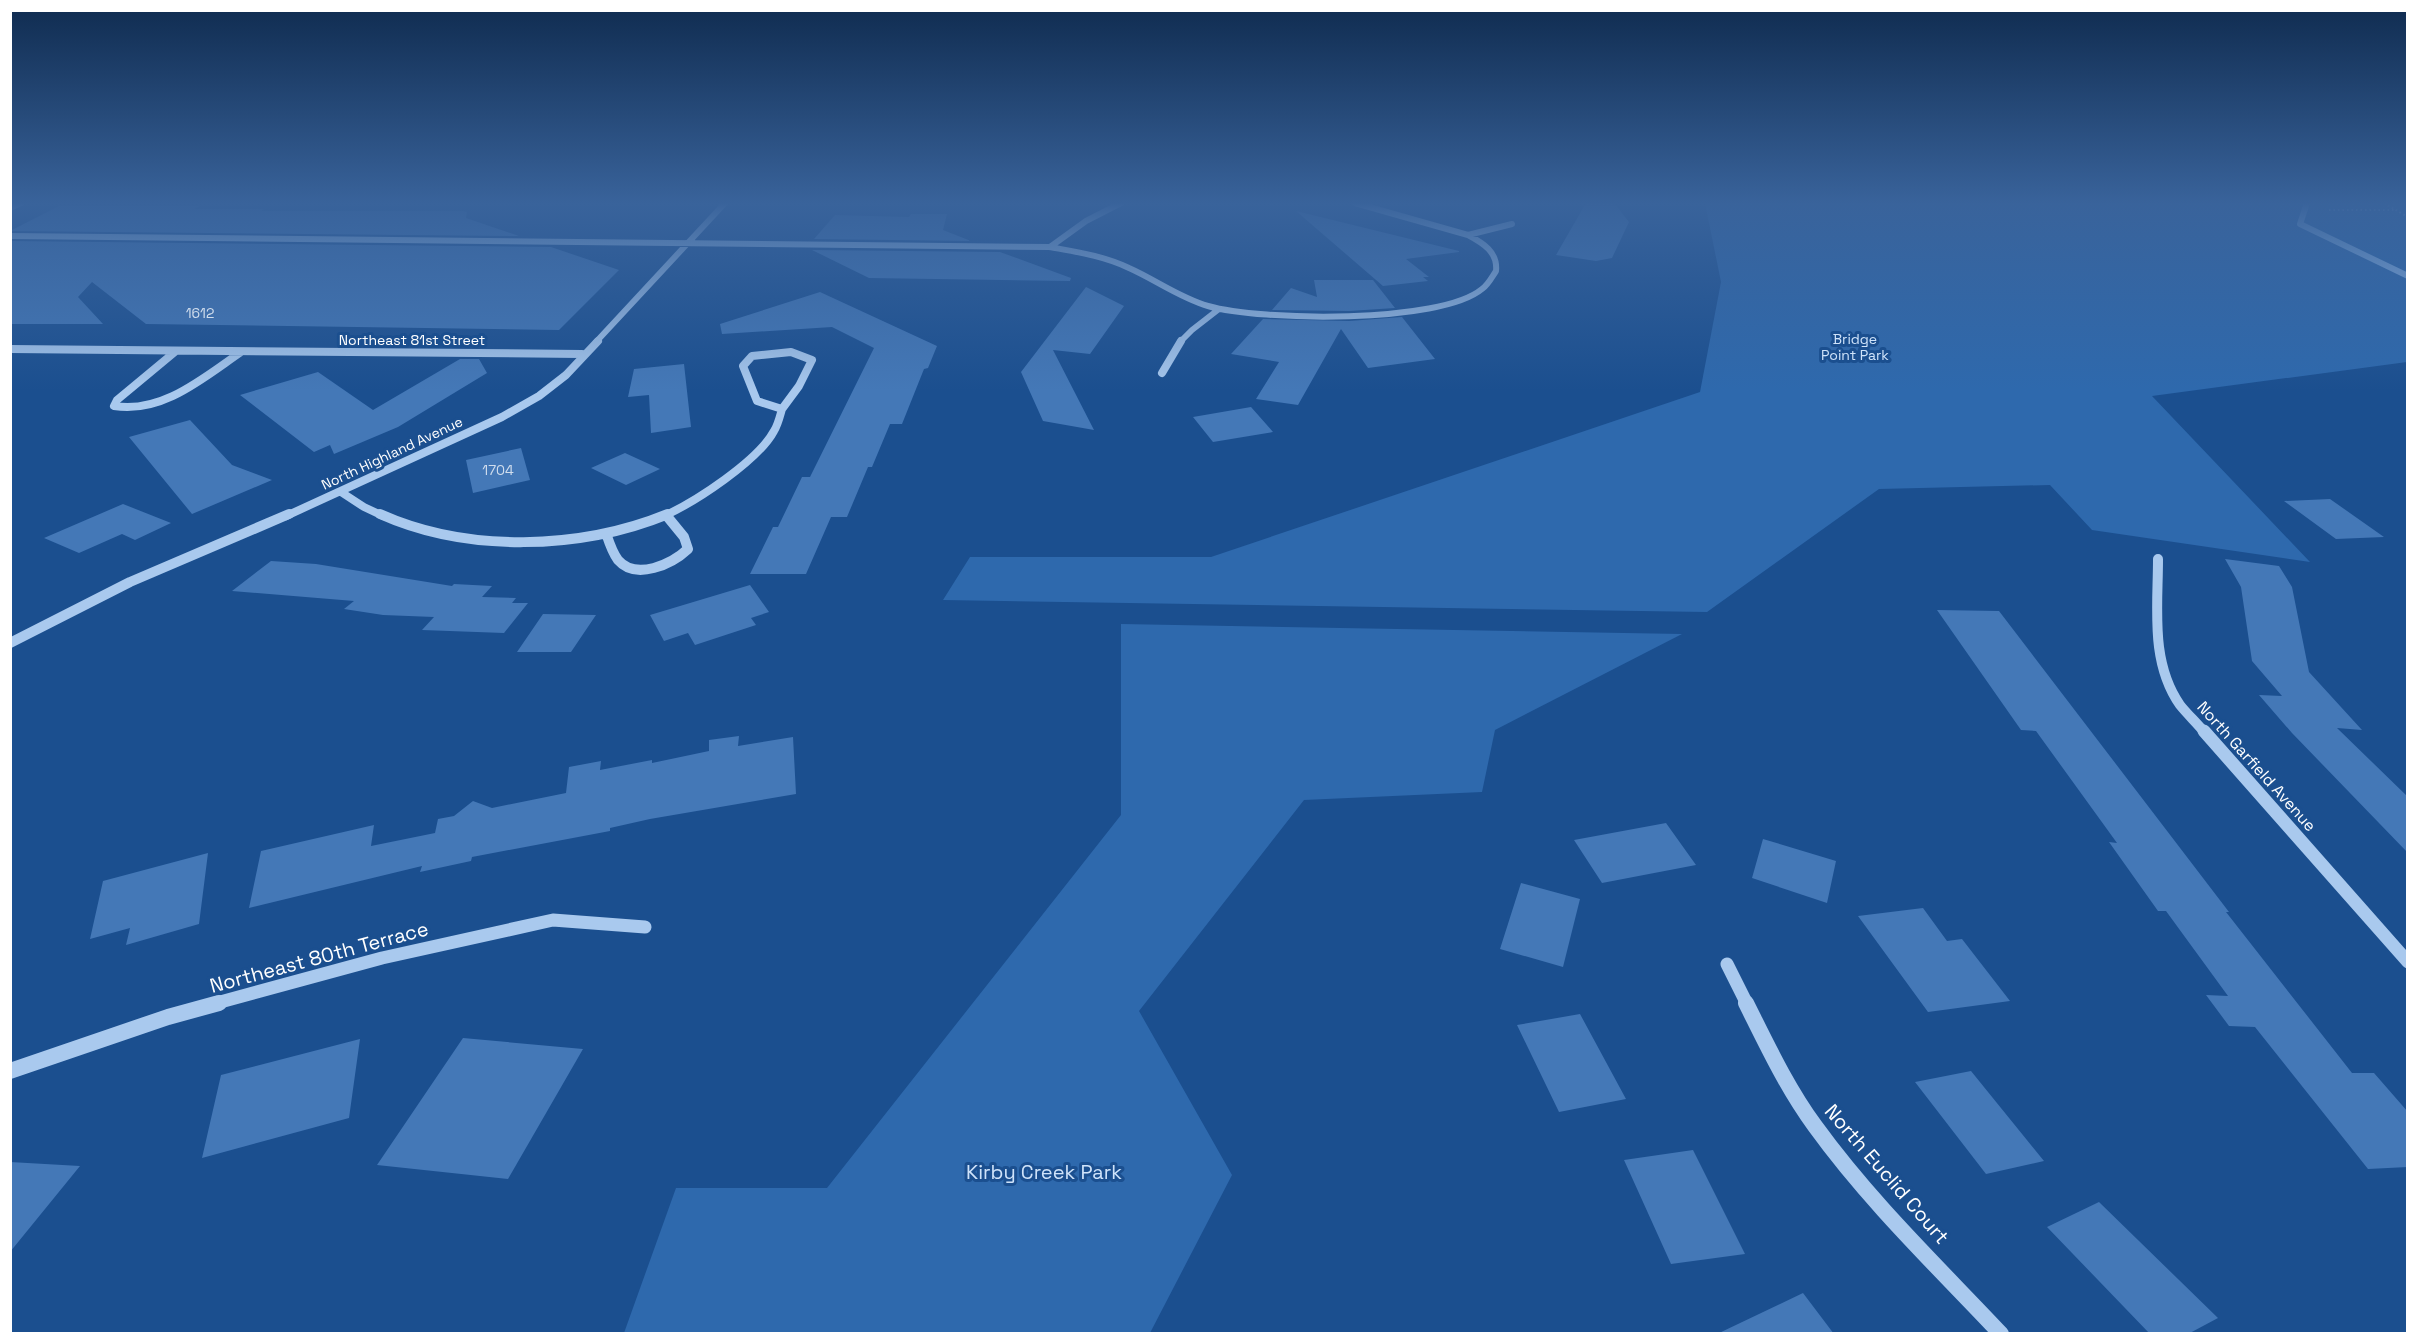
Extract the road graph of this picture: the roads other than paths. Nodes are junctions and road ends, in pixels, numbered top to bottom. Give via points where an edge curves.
1 (666, 266) edge
2 (1123, 266) edge
3 (1497, 266) edge
4 (1218, 309) junction
5 (10, 349) edge
6 (176, 351) junction
7 (241, 352) junction
8 (582, 354) junction
9 (1162, 373) dead end
10 (782, 409) junction
11 (341, 492) junction
12 (666, 515) junction
13 (606, 533) junction
14 (2158, 559) dead end
15 (10, 642) edge
16 (645, 927) dead end
17 (2408, 962) edge
18 (1727, 964) dead end
19 (10, 1071) edge
20 (2001, 1334) edge

1 - 8 street, North Highland Avenue
2 - 4 street via 1185,299
3 - 4 street via 1488,285 1473,295 1424,310 1287,318
4 - 9 street via 1188,331 1172,350
5 - 6 street, Northeast 81st Street
6 - 7 street, Northeast 81st Street
6 - 7 street via 114,406 140,408 159,403
7 - 8 street, Northeast 81st Street
8 - 11 street, North Highland Avenue via 553,385 521,406
10 - 10 street via 812,360 790,352 752,356 743,366 757,401
10 - 12 street via 774,432 745,464
11 - 13 street via 364,507 409,526 469,539 542,541
11 - 15 street, North Highland Avenue via 130,582
12 - 13 street
12 - 13 street via 684,537 688,549 670,563 625,566 617,560
14 - 17 street, North Garfield Avenue via 2158,649 2164,674 2180,704
16 - 19 street, Northeast 80th Terrace via 553,920 382,958 168,1017
18 - 20 street, North Euclid Court via 1778,1068 1815,1126 1866,1189

